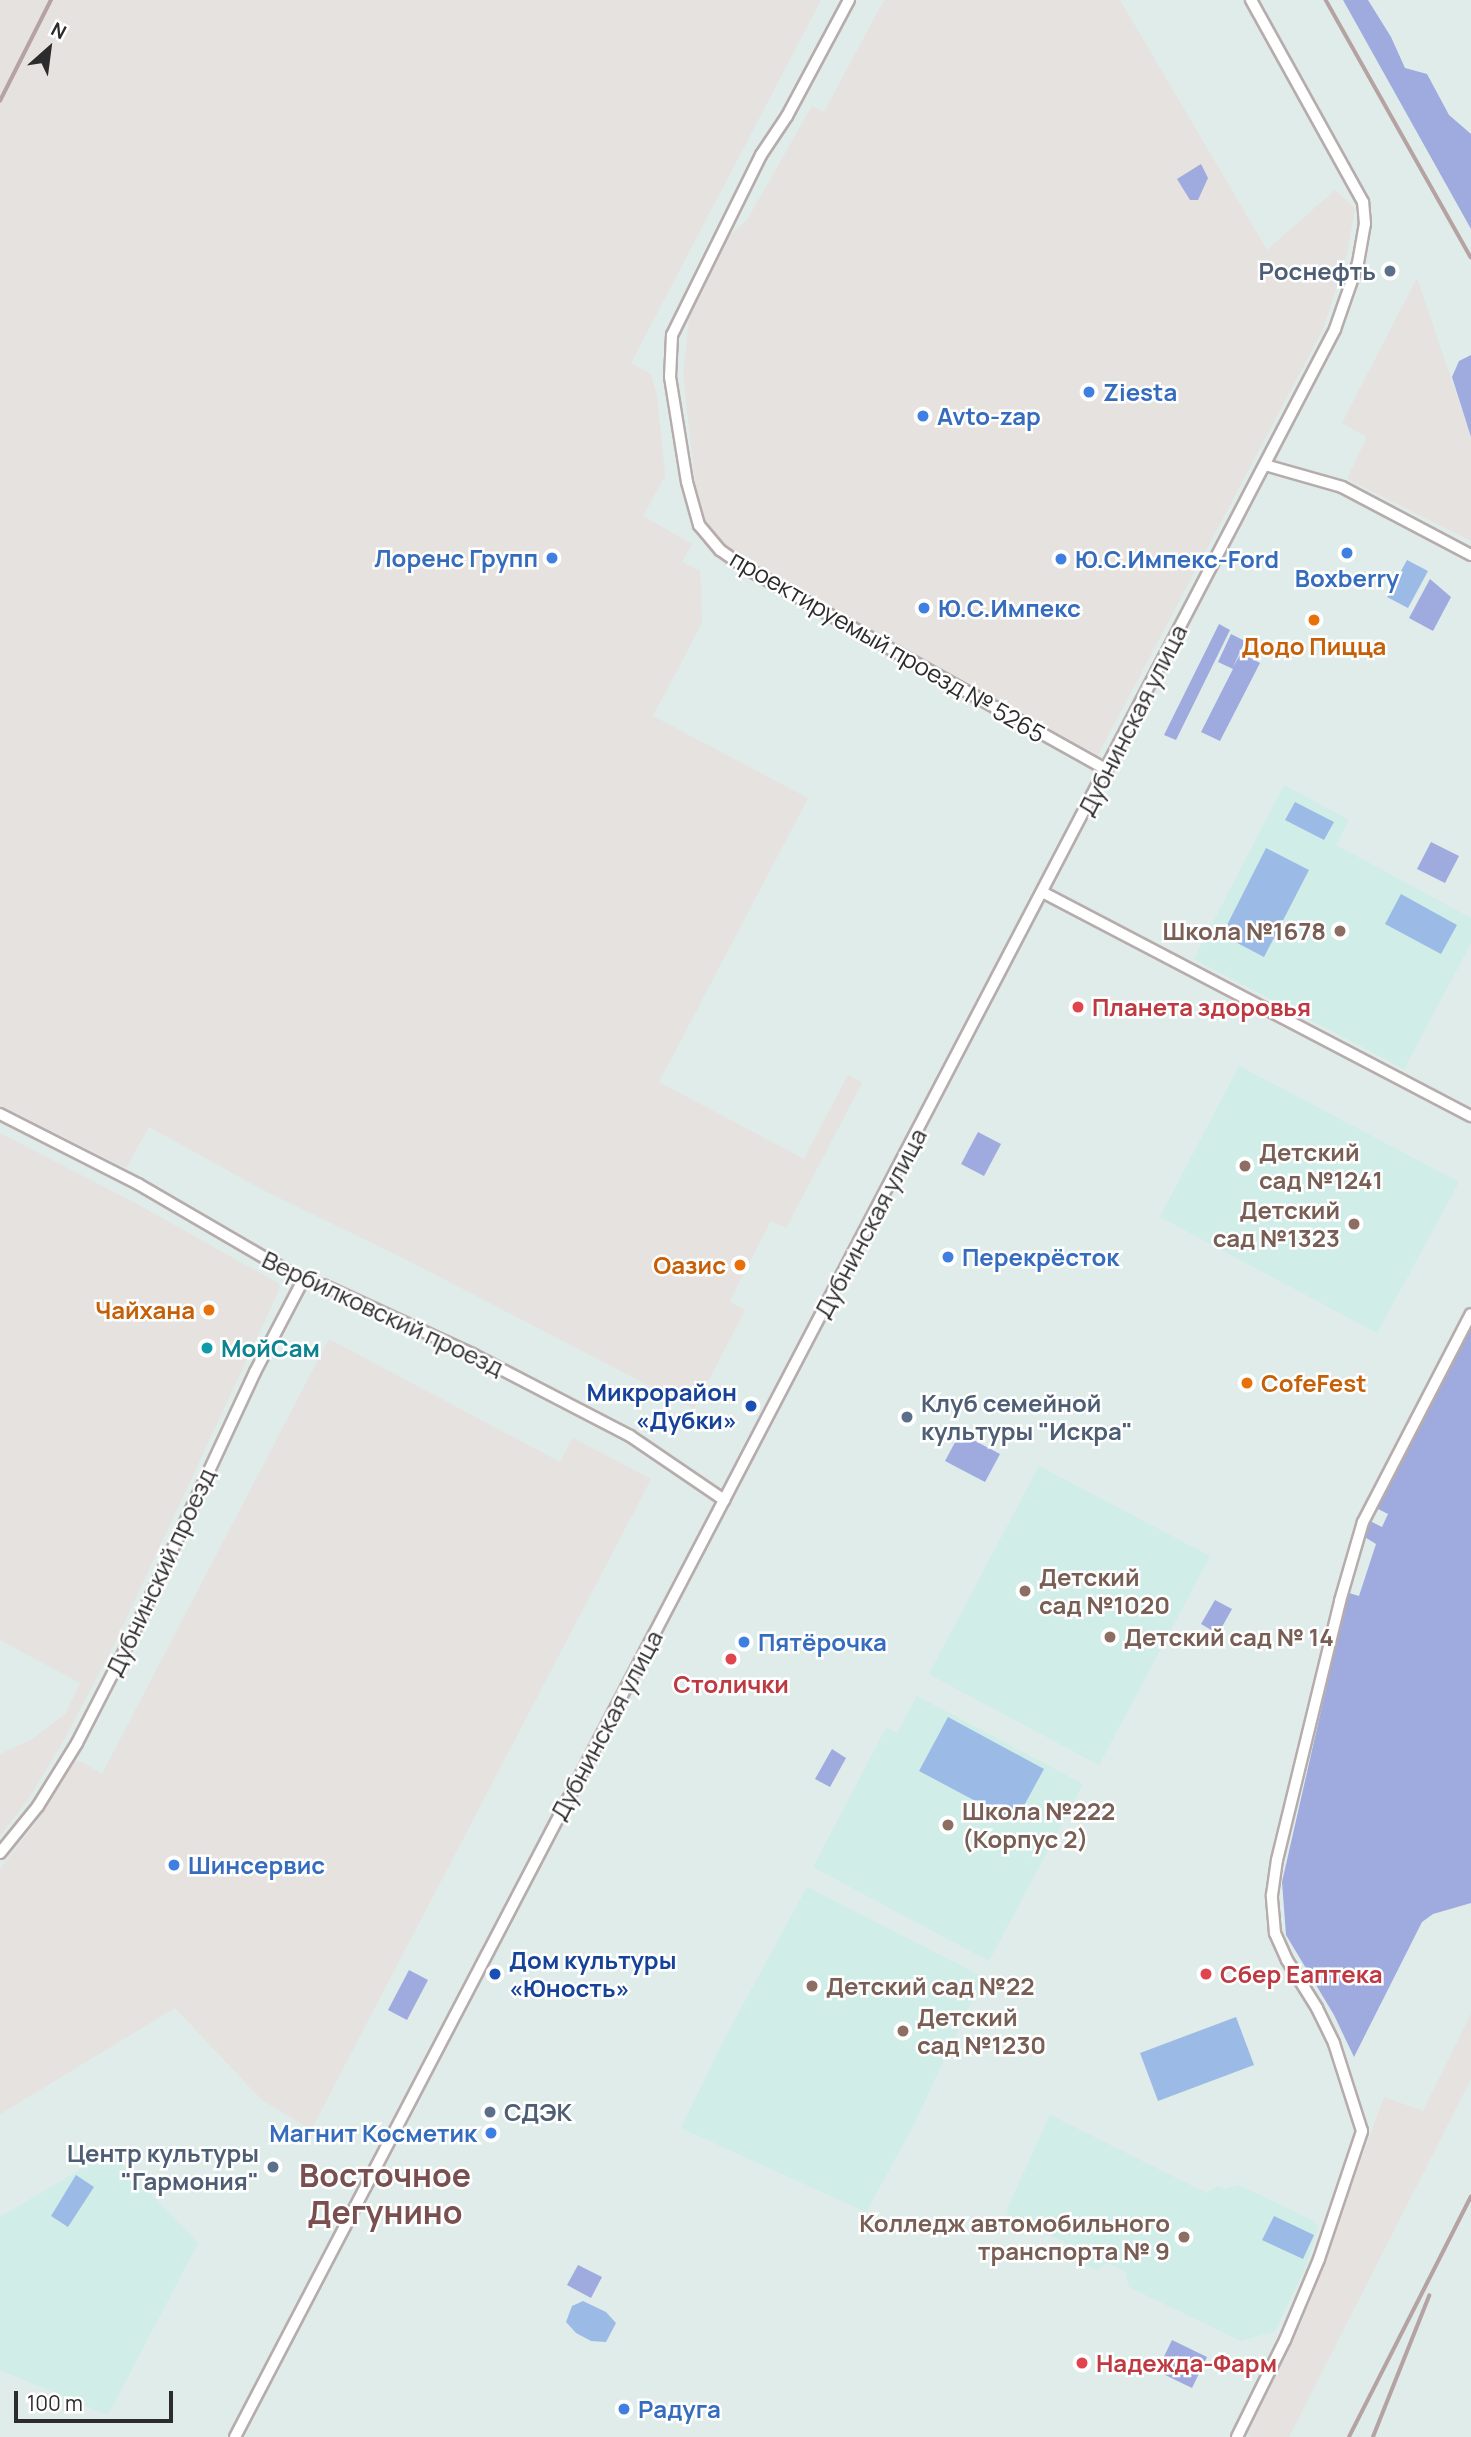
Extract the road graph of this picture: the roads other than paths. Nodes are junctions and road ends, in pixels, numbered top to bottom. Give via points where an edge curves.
1 (849, 0) edge
2 (1251, 0) edge
3 (1265, 464) junction
4 (1471, 555) edge
5 (1107, 771) junction
6 (1044, 893) junction
7 (0, 1115) edge
8 (1471, 1116) edge
9 (303, 1280) junction
10 (1471, 1314) edge
11 (724, 1500) junction
12 (0, 1853) edge
13 (235, 2437) edge
14 (1237, 2437) edge

1 - 5 street, проектируемый проезд № 5265 via 761,155 672,335 670,377 687,482 699,524 720,550 744,567
2 - 3 street, Дубнинская улица via 1343,163 1365,212 1357,263 1341,316
3 - 4 street via 1342,487
3 - 5 street, Дубнинская улица
5 - 6 street, Дубнинская улица
6 - 8 street
6 - 11 street, Дубнинская улица
7 - 9 street, Вербилковский проезд via 138,1184
9 - 11 street, Вербилковский проезд via 351,1297 520,1378 655,1451
9 - 12 street, Дубнинский проезд via 76,1743 38,1806
10 - 14 street via 1363,1522 1277,1860 1272,1895 1275,1933 1334,2043 1362,2131 1314,2272
11 - 13 street, Дубнинская улица

